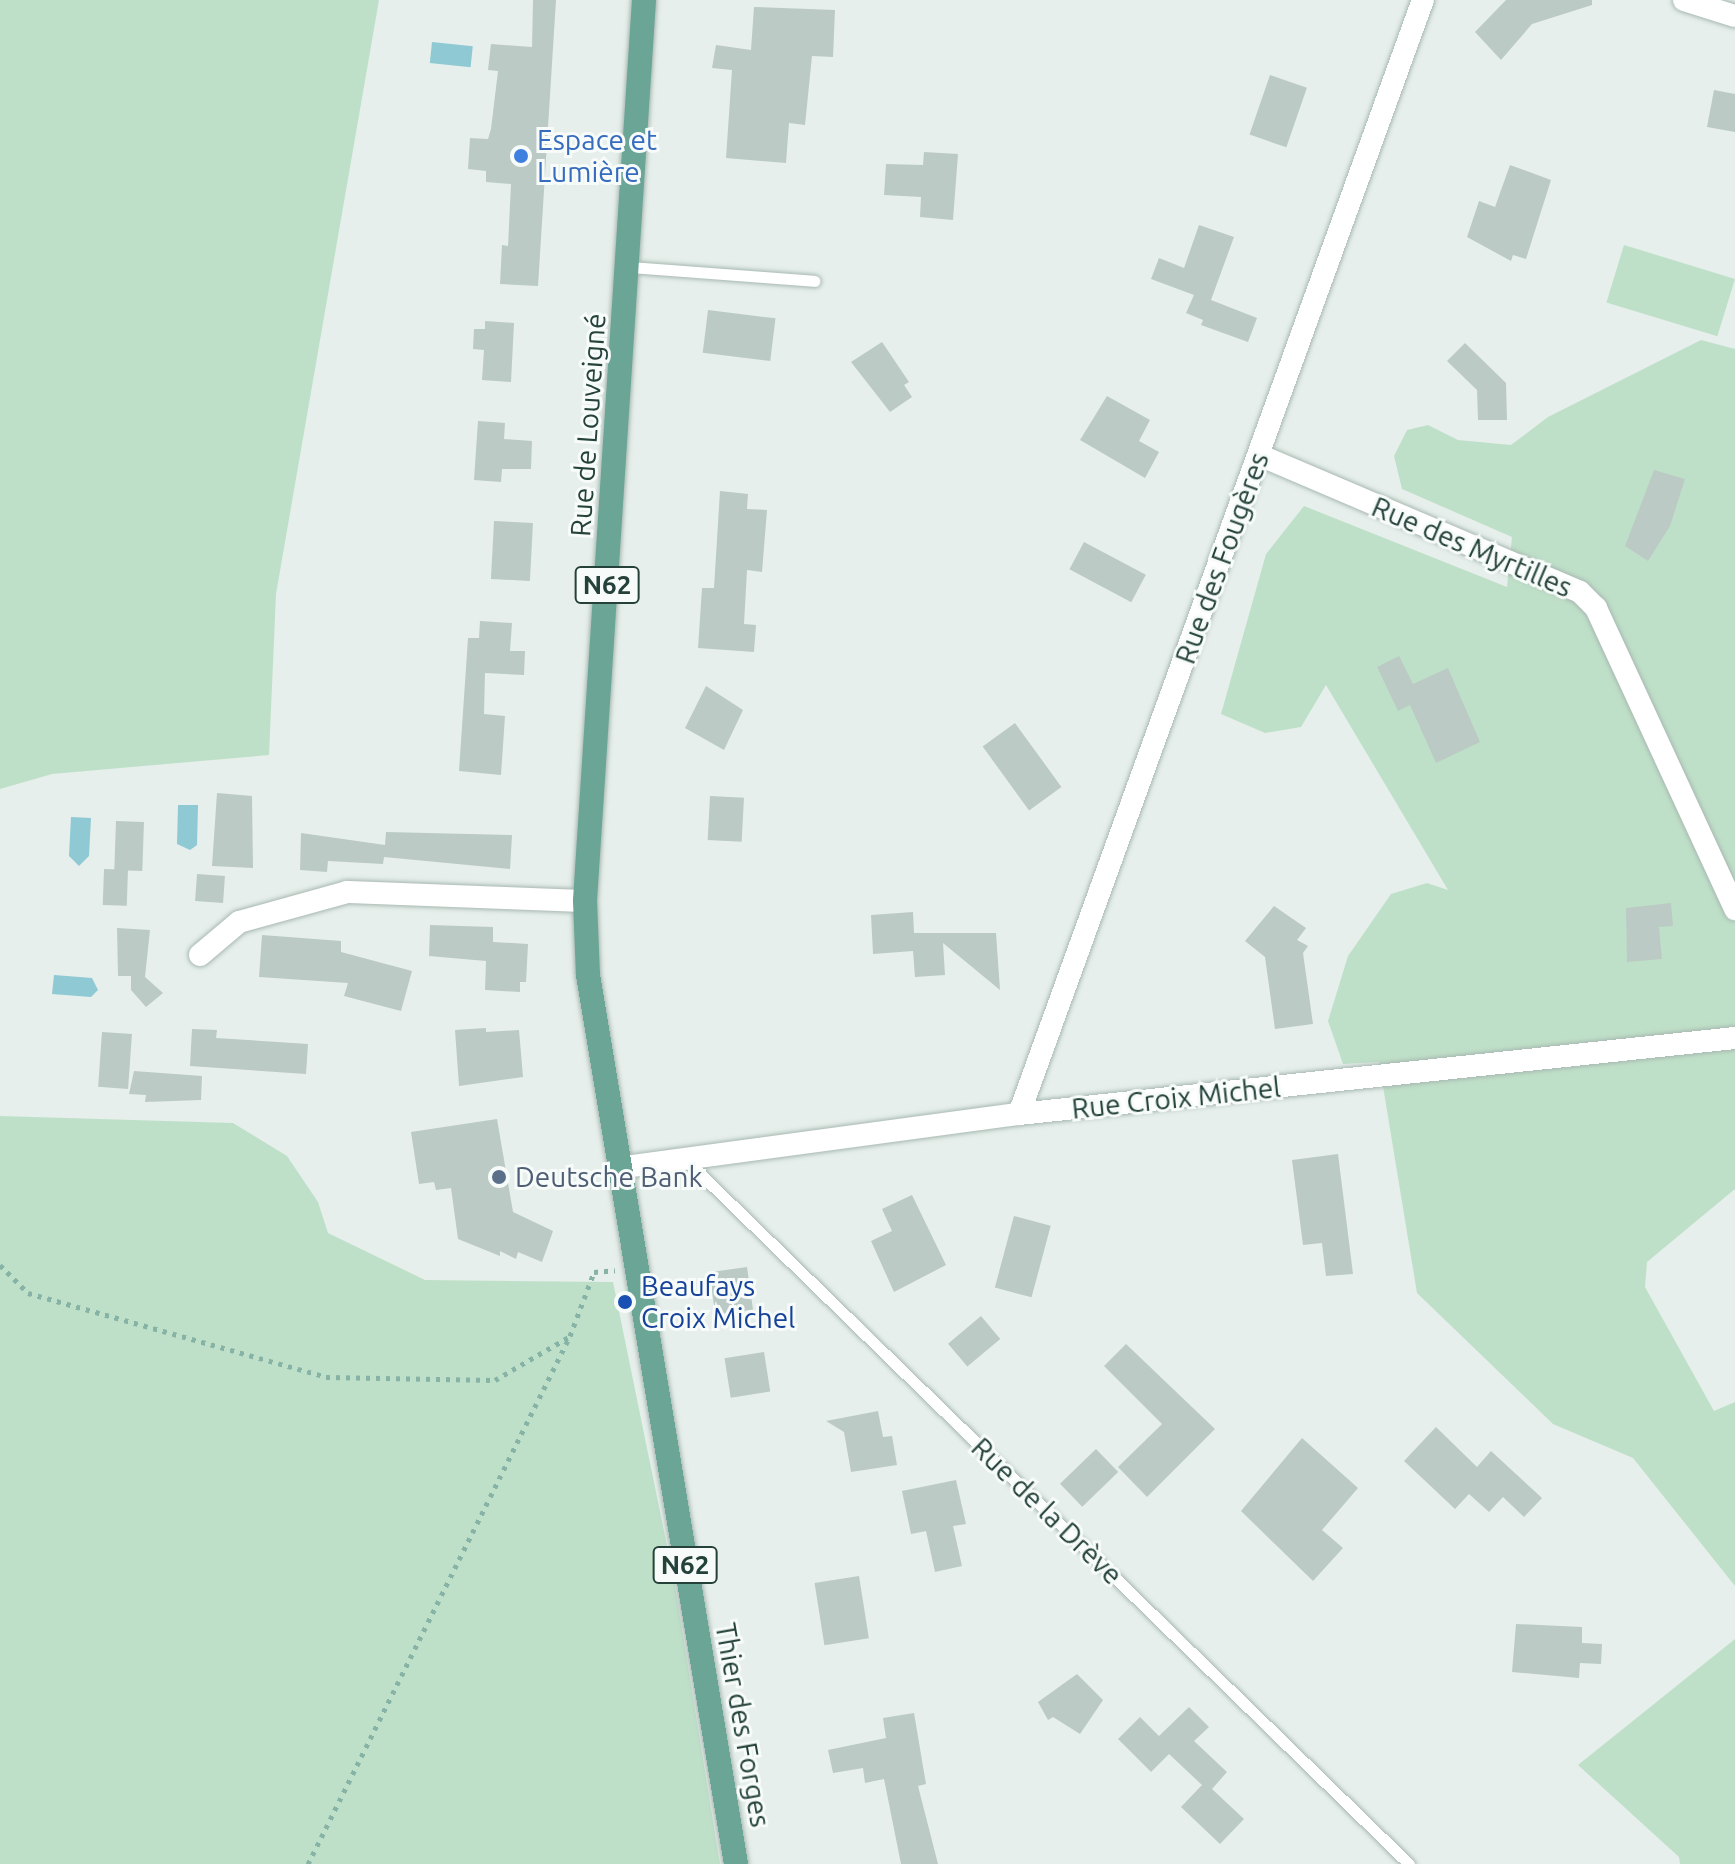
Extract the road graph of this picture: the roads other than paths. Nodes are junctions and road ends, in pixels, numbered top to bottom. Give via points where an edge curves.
1 (644, 0) edge
2 (1423, 0) edge
3 (1684, 0) edge
4 (1735, 16) edge
5 (629, 267) junction
6 (814, 281) dead end
7 (1259, 455) junction
8 (585, 901) junction
9 (1735, 909) edge
10 (200, 955) dead end
11 (1735, 1038) edge
12 (1019, 1114) junction
13 (685, 1159) junction
14 (618, 1168) junction
15 (736, 1864) edge
16 (1409, 1864) edge

1 - 5 main road, Rue de Louveigné / N62
2 - 7 street, Rue des Fougères
3 - 4 street
5 - 6 lane
5 - 8 main road, Rue de Louveigné / N62
7 - 9 street, Rue des Myrtilles via 1580,592 1596,608
7 - 12 street, Rue des Fougères
8 - 10 street via 347,892 239,922
8 - 14 main road, Rue de Louveigné / N62 via 593,1031
11 - 12 street, Rue Croix Michel
12 - 13 street, Rue Croix Michel
13 - 14 street, Rue Croix Michel
13 - 16 lane, Rue de la Drève
14 - 15 main road, Thier des Forges / N62 via 630,1268

